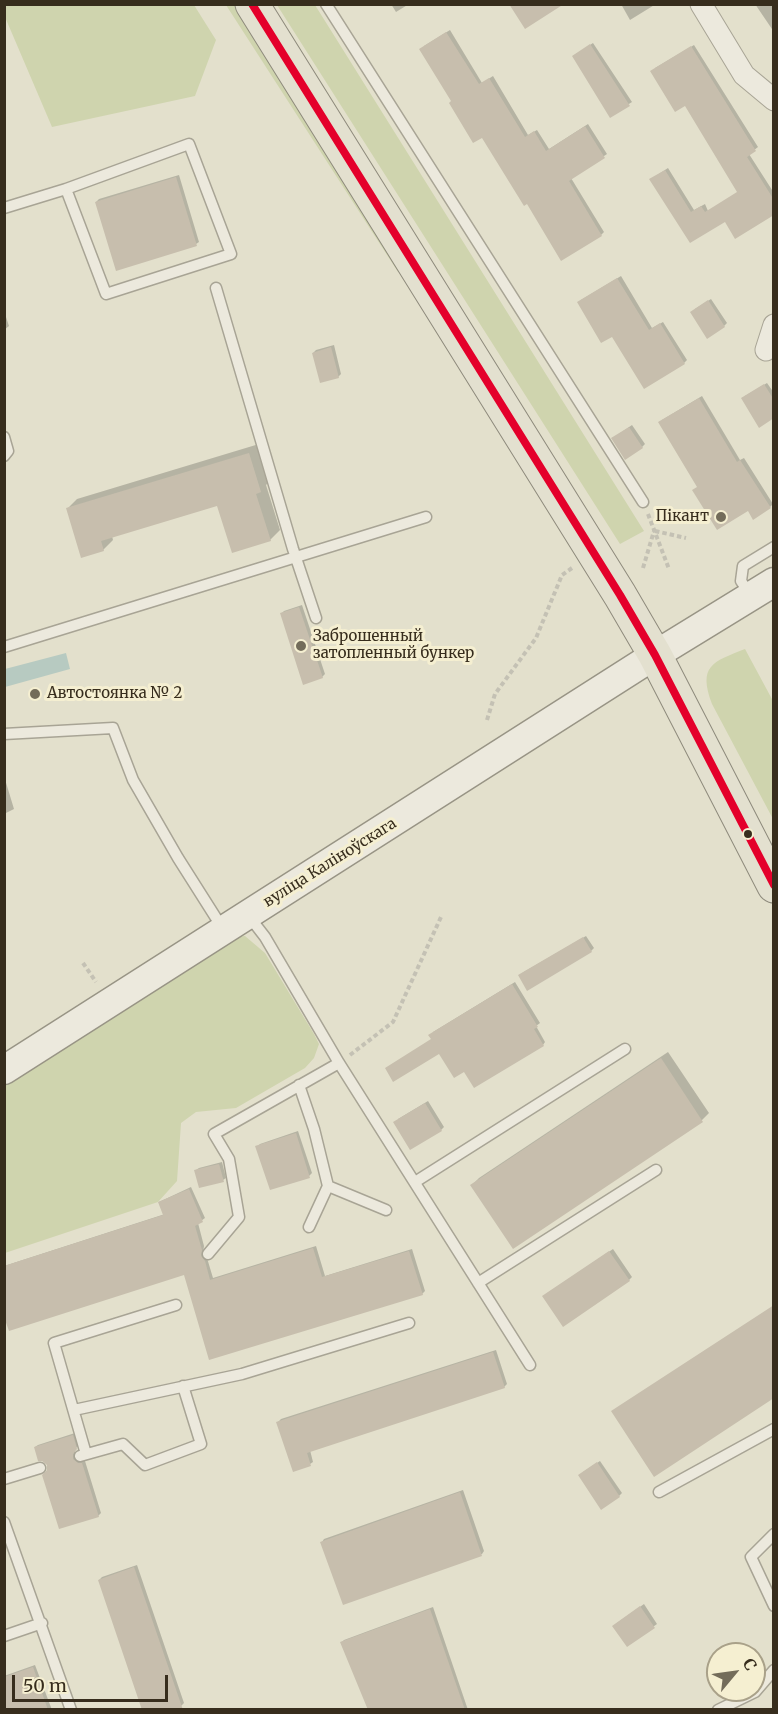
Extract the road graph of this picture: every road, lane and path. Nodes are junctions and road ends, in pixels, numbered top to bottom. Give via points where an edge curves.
1 (252, 4) edge
2 (326, 4) edge
3 (701, 4) edge
4 (774, 100) edge
5 (66, 189) junction
6 (4, 208) edge
7 (216, 288) dead end
8 (774, 325) edge
9 (766, 350) dead end
10 (4, 437) edge
11 (4, 456) edge
12 (643, 502) dead end
13 (426, 517) dead end
14 (654, 531) junction
15 (686, 538) dead end
16 (774, 547) edge
17 (297, 558) junction
18 (576, 566) dead end
19 (643, 568) dead end
20 (669, 569) dead end
21 (762, 589) edge
22 (316, 618) dead end
23 (4, 647) edge
24 (655, 655) junction
25 (487, 720) dead end
26 (4, 734) edge
27 (774, 886) edge
28 (248, 915) junction
29 (441, 917) dead end
30 (223, 929) junction
31 (625, 1049) dead end
32 (339, 1063) junction
33 (4, 1070) edge
34 (299, 1085) junction
35 (656, 1170) dead end
36 (415, 1182) junction
37 (328, 1186) junction
38 (386, 1210) dead end
39 (309, 1227) dead end
40 (208, 1254) dead end
41 (478, 1283) junction
42 (176, 1305) dead end
43 (409, 1323) dead end
44 (530, 1365) dead end
45 (183, 1386) junction
46 (74, 1410) junction
47 (774, 1429) edge
48 (40, 1468) dead end
49 (4, 1479) edge
50 (659, 1492) dead end
51 (4, 1522) edge
52 (774, 1534) edge
53 (774, 1606) edge
54 (42, 1623) junction
55 (4, 1636) edge
56 (774, 1670) edge
57 (71, 1710) edge
58 (718, 1710) edge

1 - 24 main road
2 - 12 lane
3 - 4 street via 744,75
5 - 5 lane via 106,294 231,254 189,144
5 - 6 lane
7 - 17 lane
8 - 9 street
10 - 11 lane via 8,451
13 - 17 lane
14 - 15 path
14 - 19 path
14 - 20 path
16 - 21 lane via 743,566 741,581
17 - 22 lane
17 - 23 lane
18 - 25 path via 562,575 536,638 495,694
21 - 24 street, вуліца Каліноўскага
24 - 27 main road
24 - 28 street, вуліца Каліноўскага
26 - 30 lane via 113,728 133,780
28 - 30 street, вуліца Каліноўскага
28 - 32 lane
29 - 32 path via 393,1022
30 - 33 street, вуліца Каліноўскага
31 - 36 lane
32 - 34 lane
32 - 36 lane
34 - 37 lane
34 - 40 lane via 214,1134 230,1159 239,1217
35 - 41 lane
36 - 41 lane
37 - 38 lane
37 - 39 lane
41 - 44 lane
42 - 46 lane via 54,1343
43 - 45 lane via 242,1374
45 - 46 lane
45 - 46 lane via 201,1444 145,1465 123,1443 83,1455
47 - 50 lane
48 - 49 lane
51 - 54 lane
52 - 53 lane via 751,1557
54 - 55 lane
54 - 57 lane
56 - 58 lane via 755,1692

